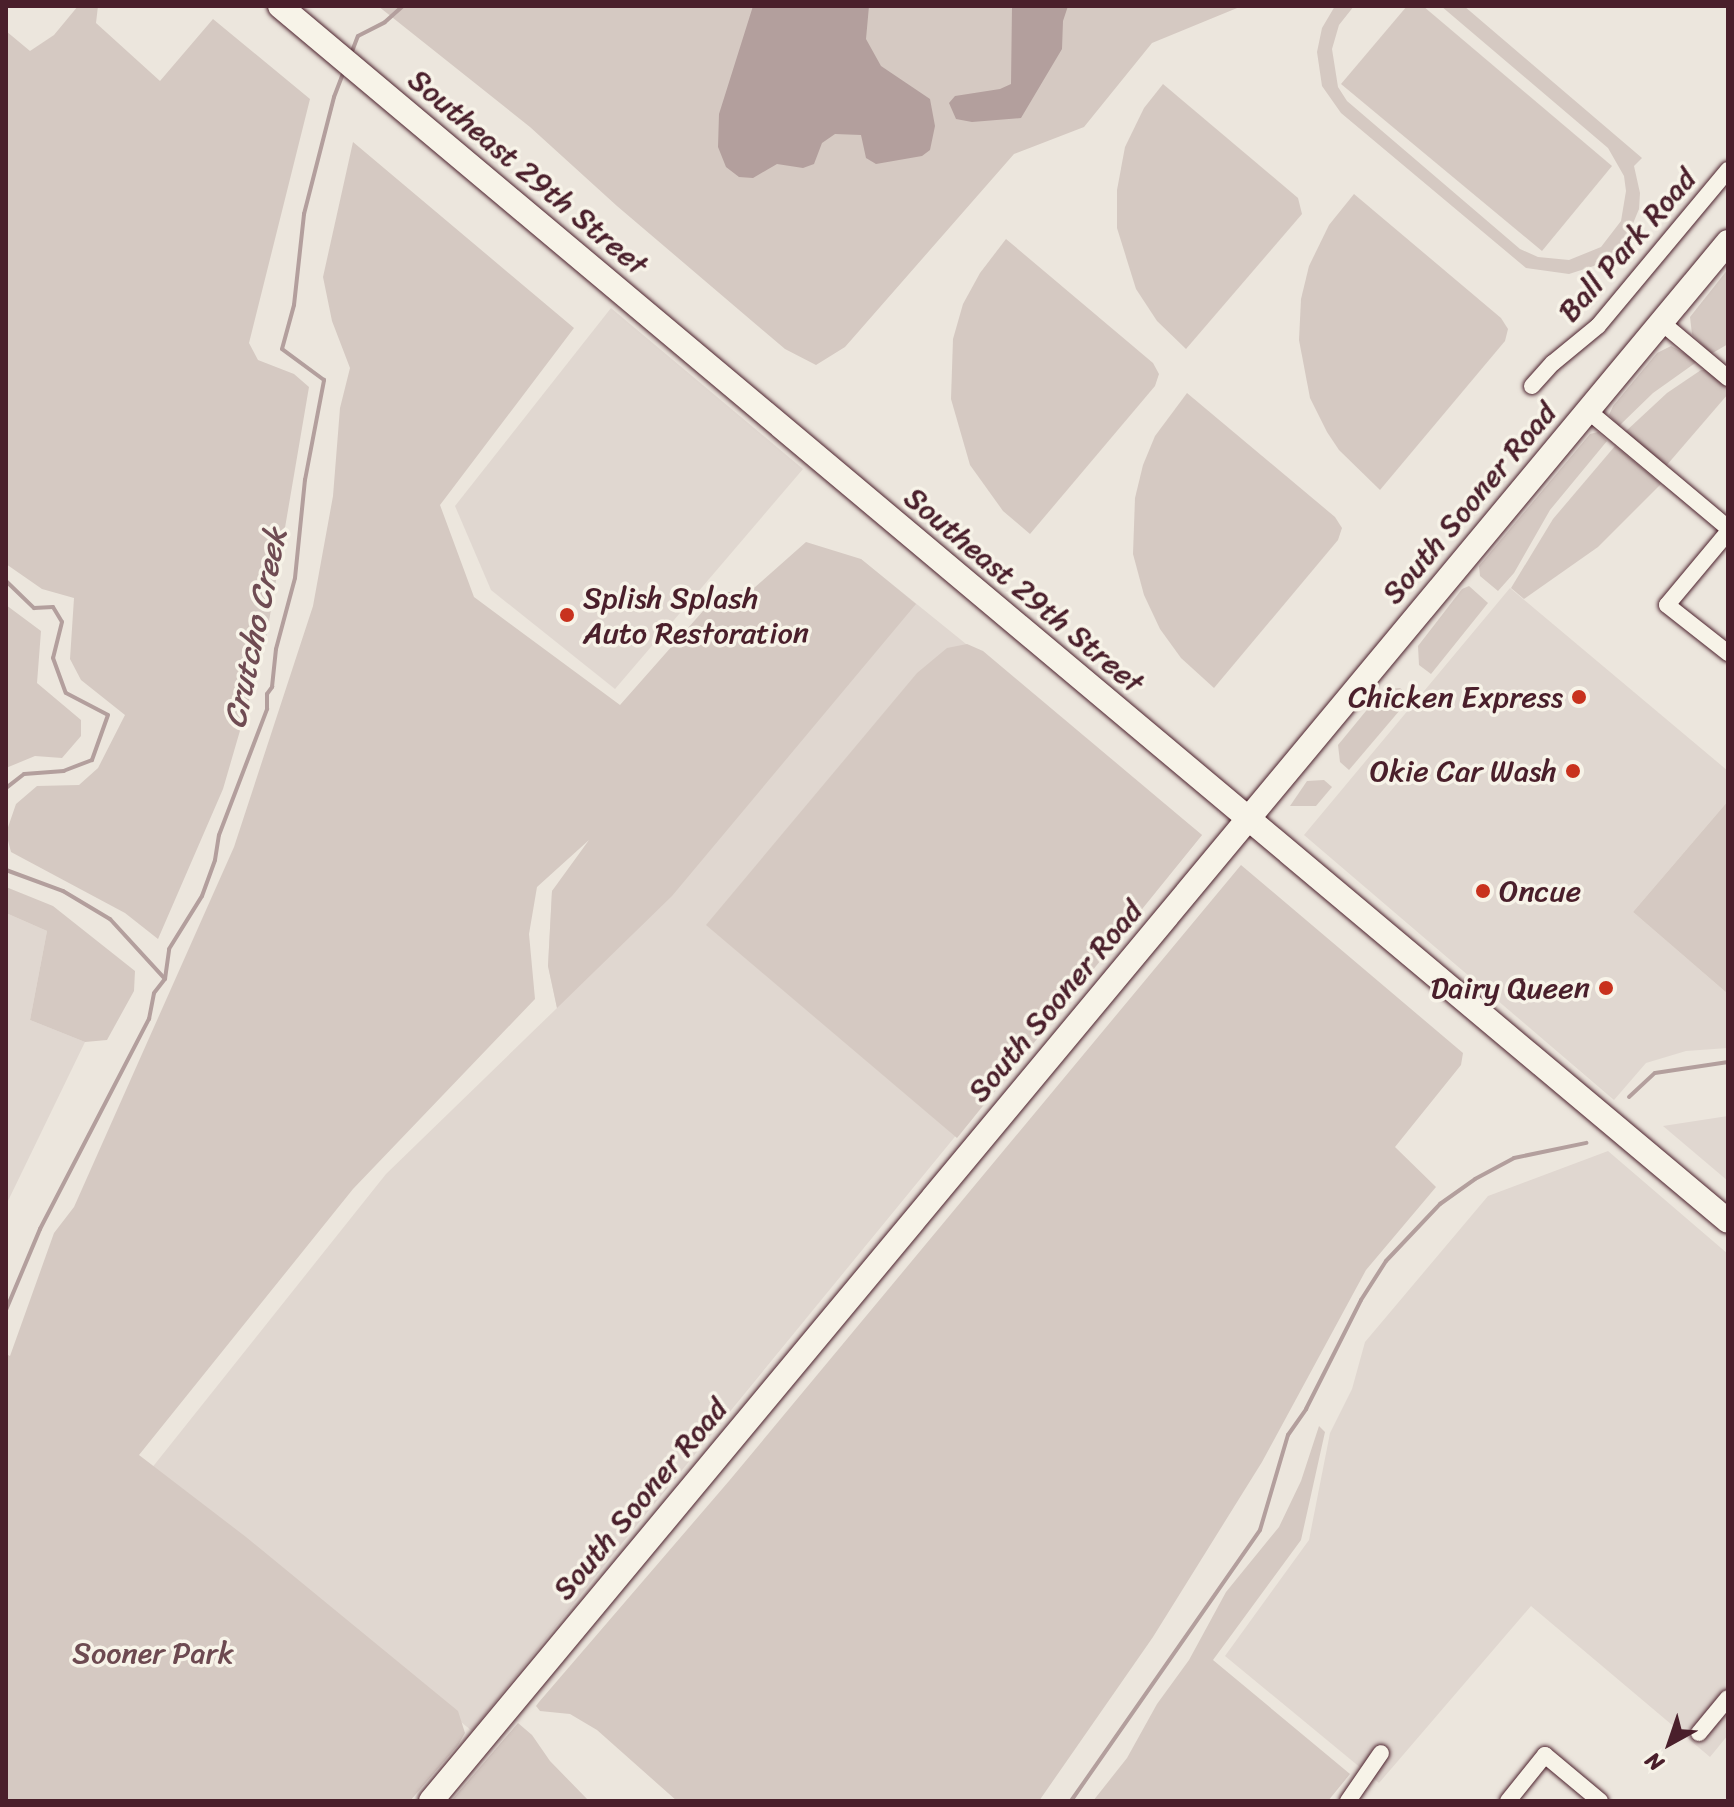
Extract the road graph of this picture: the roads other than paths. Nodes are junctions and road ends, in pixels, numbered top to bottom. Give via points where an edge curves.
1 (280, 6) edge
2 (1728, 170) edge
3 (1728, 242) edge
4 (1661, 322) junction
5 (1728, 378) edge
6 (1532, 386) dead end
7 (1587, 410) junction
8 (1728, 530) edge
9 (1728, 653) edge
10 (1248, 818) junction
11 (1728, 1221) edge
12 (1728, 1698) edge
13 (1699, 1733) dead end
14 (1381, 1753) dead end
15 (431, 1801) edge
16 (1348, 1801) edge
17 (1508, 1801) edge
18 (1600, 1801) edge

1 - 10 main road, Southeast 29th Street
2 - 6 street, Ball Park Road via 1598,326
3 - 4 main road, South Sooner Road
4 - 5 street
4 - 7 main road, South Sooner Road
7 - 8 street
7 - 10 main road, South Sooner Road
8 - 9 street via 1667,605
10 - 11 main road, Southeast 29th Street
10 - 15 main road, South Sooner Road
12 - 13 street
14 - 16 street
17 - 18 street via 1545,1755

